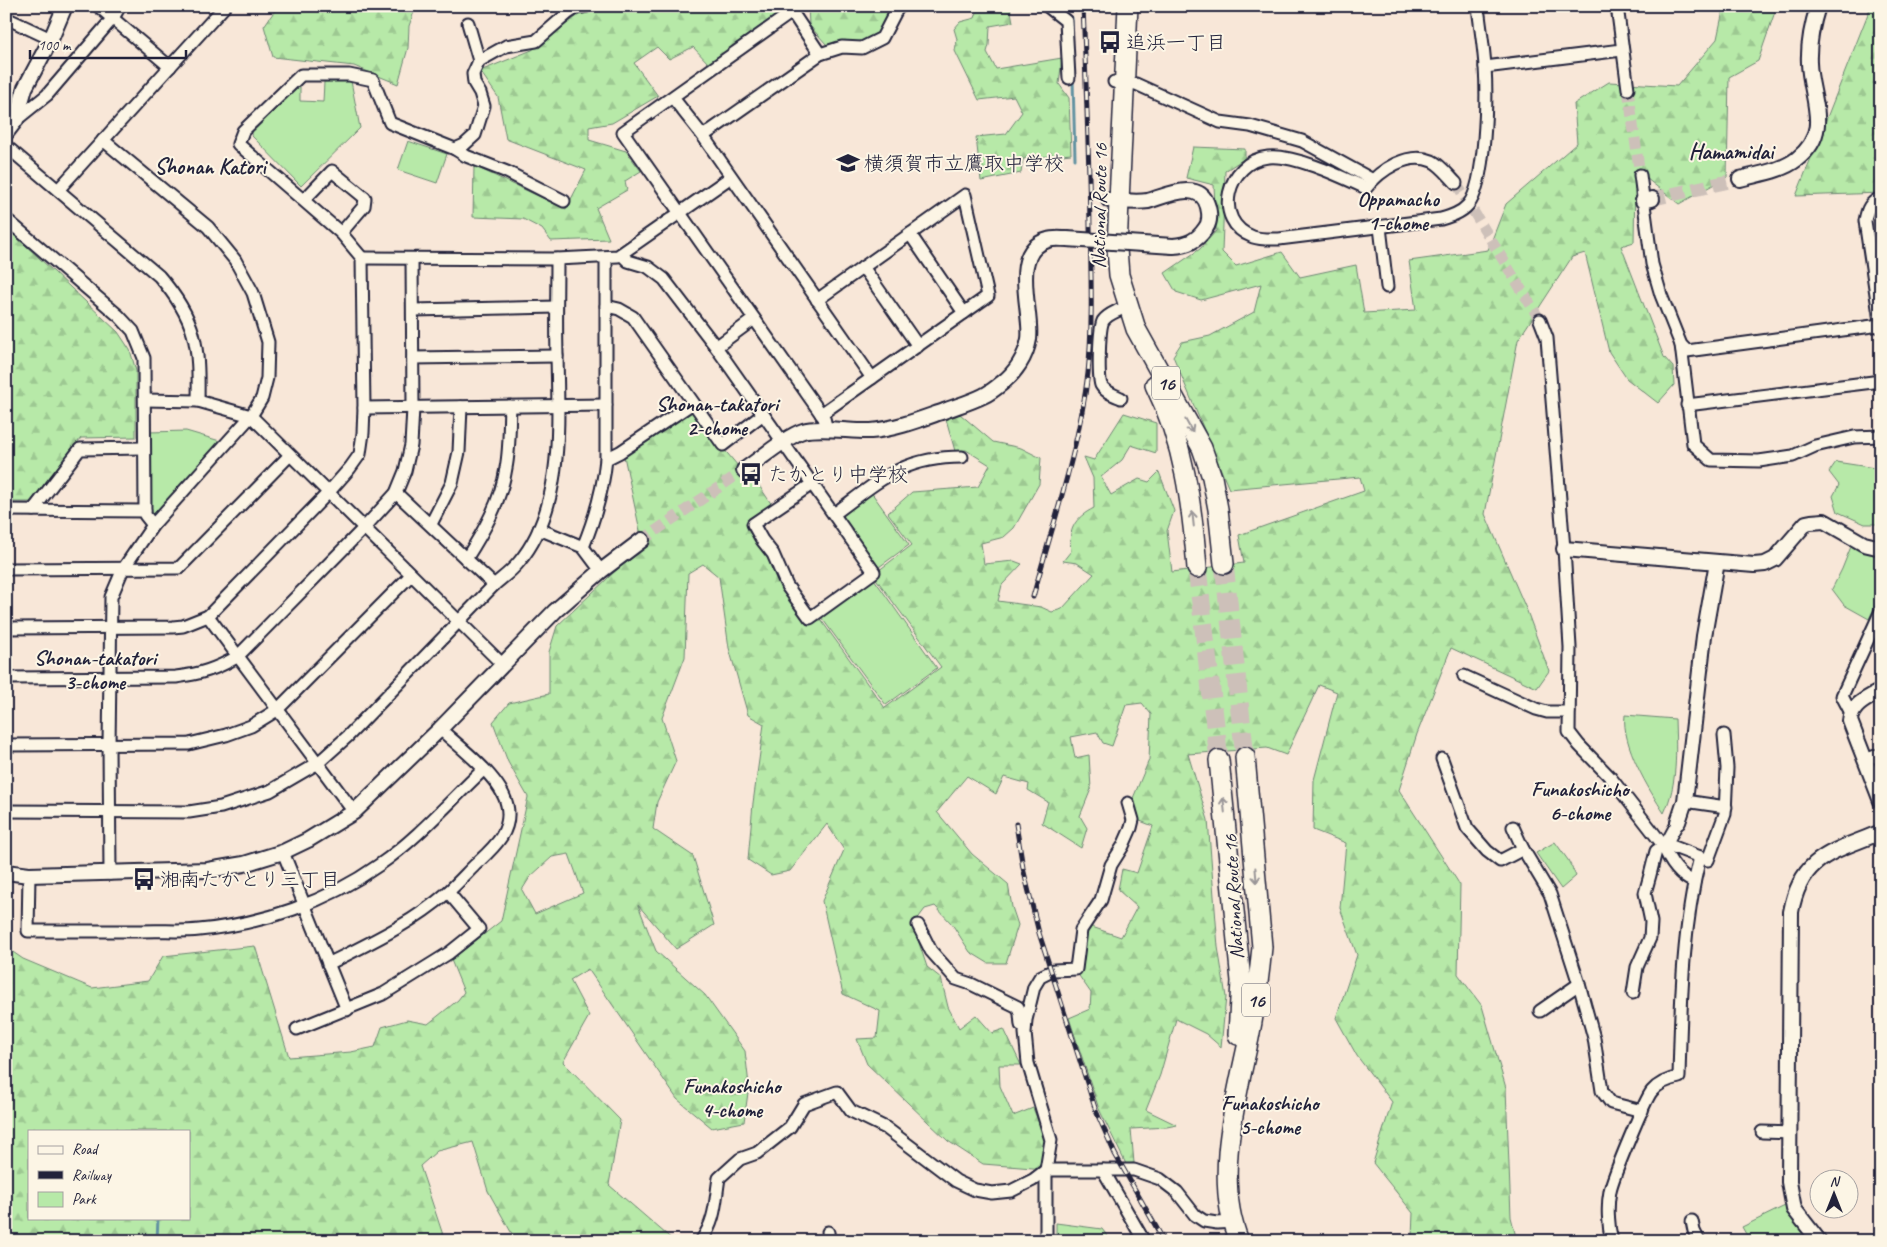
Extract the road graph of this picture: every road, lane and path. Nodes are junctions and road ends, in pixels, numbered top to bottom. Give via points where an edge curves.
1 (65, 6) edge
2 (98, 6) edge
3 (120, 6) edge
4 (225, 6) edge
5 (587, 6) edge
6 (901, 6) edge
7 (1047, 6) edge
8 (1478, 6) edge
9 (1618, 6) edge
10 (1818, 6) edge
11 (1128, 7) edge
12 (564, 10) edge
13 (6, 18) edge
14 (112, 18) junction
15 (468, 23) dead end
16 (51, 39) junction
17 (1622, 50) junction
18 (820, 54) junction
19 (479, 61) junction
20 (170, 67) junction
21 (1485, 67) junction
22 (1069, 78) dead end
23 (1119, 82) junction
24 (1628, 89) tunnel mouth
25 (673, 98) junction
26 (16, 120) junction
27 (6, 133) edge
28 (703, 136) junction
29 (103, 140) junction
30 (6, 146) edge
31 (455, 149) junction
32 (1640, 175) tunnel mouth
33 (731, 177) junction
34 (1740, 179) tunnel mouth
35 (1373, 180) junction
36 (1456, 183) tunnel mouth
37 (58, 190) junction
38 (1881, 198) edge
39 (304, 200) junction
40 (564, 201) dead end
41 (1114, 201) junction
42 (680, 213) junction
43 (6, 219) edge
44 (1380, 227) junction
45 (340, 233) junction
46 (910, 234) junction
47 (621, 254) junction
48 (362, 258) junction
49 (606, 258) junction
50 (412, 259) junction
51 (557, 259) junction
52 (863, 267) junction
53 (1387, 287) dead end
54 (817, 300) junction
55 (606, 306) junction
56 (556, 307) junction
57 (413, 310) junction
58 (1119, 310) junction
59 (964, 313) junction
60 (754, 319) junction
61 (1540, 320) tunnel mouth
62 (1881, 326) edge
63 (1681, 345) junction
64 (918, 346) junction
65 (716, 347) junction
66 (557, 356) junction
67 (413, 358) junction
68 (872, 378) junction
69 (1881, 381) edge
70 (1121, 398) dead end
71 (145, 400) junction
72 (198, 401) junction
73 (693, 403) junction
74 (558, 405) junction
75 (606, 405) junction
76 (1687, 405) junction
77 (510, 406) junction
78 (461, 407) junction
79 (364, 408) junction
80 (414, 408) junction
81 (821, 414) junction
82 (762, 415) junction
83 (251, 416) junction
84 (826, 430) junction
85 (1881, 436) edge
86 (783, 443) junction
87 (144, 448) junction
88 (289, 456) junction
89 (962, 457) dead end
90 (606, 459) junction
91 (744, 470) tunnel mouth
92 (812, 484) junction
93 (396, 493) junction
94 (328, 494) junction
95 (6, 510) edge
96 (33, 510) junction
97 (145, 511) junction
98 (834, 514) junction
99 (431, 524) junction
100 (153, 525) junction
101 (364, 528) junction
102 (539, 529) junction
103 (642, 540) tunnel mouth
104 (583, 547) junction
105 (1881, 548) edge
106 (1564, 549) junction
107 (466, 559) junction
108 (1717, 562) junction
109 (1224, 564) tunnel mouth
110 (1197, 568) tunnel mouth
111 (6, 569) edge
112 (123, 569) junction
113 (601, 571) junction
114 (411, 575) junction
115 (494, 585) junction
116 (1881, 610) edge
117 (208, 616) junction
118 (459, 622) junction
119 (6, 628) edge
120 (110, 628) junction
121 (237, 657) junction
122 (502, 664) junction
123 (1464, 676) dead end
124 (6, 678) edge
125 (110, 678) junction
126 (1881, 691) edge
127 (277, 710) junction
128 (1569, 712) junction
129 (1850, 713) junction
130 (440, 729) junction
131 (1724, 735) dead end
132 (109, 744) junction
133 (6, 745) edge
134 (1881, 754) edge
135 (1245, 757) tunnel mouth
136 (1442, 759) dead end
137 (1219, 760) tunnel mouth
138 (1865, 760) junction
139 (318, 763) junction
140 (483, 770) junction
141 (1685, 801) junction
142 (1881, 801) edge
143 (1128, 803) dead end
144 (1726, 807) junction
145 (6, 811) edge
146 (110, 812) junction
147 (354, 812) junction
148 (1678, 822) joint
149 (1252, 823) junction
150 (1512, 827) dead end
151 (1226, 829) junction
152 (1881, 832) edge
153 (1665, 845) junction
154 (1523, 849) junction
155 (1254, 850) junction
156 (283, 852) junction
157 (1229, 856) junction
158 (1700, 857) junction
159 (6, 872) edge
160 (110, 874) junction
161 (29, 875) junction
162 (1694, 882) junction
163 (448, 892) junction
164 (305, 904) junction
165 (918, 925) dead end
166 (328, 964) junction
167 (1579, 984) junction
168 (1633, 993) dead end
169 (347, 1010) junction
170 (1540, 1010) dead end
171 (298, 1029) dead end
172 (1025, 1033) junction
173 (1642, 1111) junction
174 (1762, 1132) dead end
175 (1790, 1133) junction
176 (1046, 1170) junction
177 (1103, 1170) junction
178 (1692, 1221) dead end
179 (1229, 1229) edge
180 (1696, 1240) edge
181 (701, 1241) edge
182 (1046, 1241) edge
183 (1144, 1241) edge
184 (1239, 1241) edge
185 (1612, 1241) edge
186 (1819, 1241) edge

1 - 16 street
2 - 14 street
3 - 14 street
4 - 20 street
5 - 12 street
6 - 18 street via 882,38 862,48 842,47
7 - 22 street via 1066,20
8 - 21 street
9 - 17 street
10 - 34 street via 1809,44 1811,80 1818,108 1815,136 1797,160
11 - 23 highway, National Route 16 / 16
12 - 19 street via 536,41 506,46
13 - 16 street
14 - 20 street
14 - 26 street via 47,95
15 - 19 street
16 - 26 street via 25,88
17 - 21 street
17 - 24 street
18 - 25 street via 792,12
18 - 28 street
19 - 31 street via 472,74 484,106 475,135
20 - 29 street
21 - 44 street via 1480,177 1468,205 1457,214 1441,219
23 - 35 street via 1136,84 1220,122 1250,126 1302,141
23 - 41 highway, National Route 16 / 16
25 - 28 street
25 - 42 street via 623,132
26 - 27 street
28 - 33 street
29 - 37 street
29 - 83 street via 208,227 244,276 253,293 268,342 267,378 262,398
30 - 37 street
31 - 39 street via 390,123 373,80 350,75 302,75 252,120 238,144
31 - 40 street
32 - 63 street via 1647,200 1655,275
33 - 42 street
33 - 54 street
35 - 36 street via 1404,160 1420,159 1438,165
35 - 44 street via 1366,188 1293,159 1267,157 1255,160 1235,176 1230,186 1228,208 1240,228 1261,239
37 - 72 street via 159,276 174,294 188,317 194,336 198,359
38 - 62 street via 1873,201 1866,211 1865,221
39 - 45 street
39 - 45 street via 332,171 365,198 364,206
41 - 58 highway, National Route 16 / 16 via 1107,259
41 - 84 street, bridge via 1148,200 1178,191 1195,193 1207,203 1210,218 1208,226 1194,242 1173,246 1066,239 1040,244 1030,254 1024,270 1029,340 1020,363 1004,382 984,396 889,428
41 -> 109 highway, National Route 16 / 16 via 1123,289 1136,329 1202,448 1218,508
42 - 47 street
42 - 60 street
43 - 71 street via 119,316 132,331 144,358
44 - 53 street
45 - 48 street
46 - 52 street
46 - 59 street
46 - 59 street via 965,195 988,296
47 - 49 street
47 - 65 street via 628,261 648,267 664,279
48 - 50 street
48 - 79 street
49 - 51 street
49 - 55 street
50 - 51 street
50 - 57 street
51 - 56 street
52 - 54 street
52 - 64 street
54 - 68 street
55 - 73 street via 633,317
55 - 75 street
56 - 57 street
56 - 66 street
57 - 67 street
58 - 70 street via 1107,316 1102,325 1100,370 1102,385
110 -> 58 highway, National Route 16 / 16 via 1186,473 1162,399
59 - 64 street
60 - 65 street
60 - 81 street
61 - 106 street via 1547,338
62 - 63 street via 1687,351
63 - 76 street
64 - 68 street
65 - 82 street
66 - 67 street
66 - 74 street
67 - 80 street
68 - 81 street
69 - 76 street
71 - 72 street
71 - 87 street
72 - 83 street
73 - 82 street via 723,445
73 - 90 street
74 - 75 street
74 - 77 street
74 - 102 street via 556,461
75 - 90 street
76 - 85 street via 1693,444 1711,460 1759,461 1793,456 1815,446 1854,437
77 - 78 street
77 - 107 street via 506,467 501,488 484,531
78 - 80 street
78 - 99 street via 459,452 452,482
79 - 80 street
79 - 94 street via 360,454
80 - 93 street via 411,445
81 - 84 street
82 - 86 street
83 - 88 street
83 - 100 street
84 - 86 street via 805,430
86 - 91 street
86 - 92 street
87 - 96 street via 80,449
87 - 97 street
88 - 94 street
88 - 112 street via 179,568
89 - 98 street via 942,457 908,465 888,474
90 - 104 street via 596,516
92 - 98 street
92 - 98 street via 753,524 773,554 787,586 810,618 874,572
93 - 99 street
93 - 101 street
94 - 101 street
94 - 117 street
95 - 96 street
96 - 97 street
97 - 100 street
99 - 107 street
100 - 112 street
101 - 114 street
101 - 121 street
102 - 104 street
102 - 115 street via 519,563
103 - 113 street
104 - 113 street
105 - 108 street via 1864,544 1824,521 1806,523 1775,559 1765,564
106 - 108 street
106 - 128 street via 1570,646
107 - 115 street
108 - 141 street via 1704,636
111 - 112 street
112 - 120 street via 111,597
113 - 122 street
114 - 118 street
114 - 127 street
115 - 118 street
116 - 129 street via 1842,696
117 - 120 street via 183,626
117 - 121 street
118 - 122 street
118 - 139 street
119 - 120 street
120 - 125 street
121 - 125 street via 202,673 176,677
121 - 127 street
122 - 130 street
123 - 128 street via 1536,709
124 - 125 street
125 - 132 street
126 - 129 street
127 - 132 street via 251,726 189,744
127 - 139 street
128 - 153 street via 1570,732 1579,745 1610,777
129 - 138 street
130 - 140 street
130 - 147 street
131 - 144 street
132 - 133 street
132 - 146 street
134 - 138 street
135 - 149 highway, National Route 16 / 16
136 - 154 street via 1467,828 1487,851 1500,861
151 -> 137 highway, National Route 16 / 16
138 - 142 street
139 - 146 street via 270,791 221,807 189,812
139 - 147 street
140 - 163 street via 501,789 508,822 499,842
140 - 164 street via 380,865
141 - 144 street
141 - 148 street
143 - 172 street via 1133,820 1131,828 1111,865 1101,900 1081,930 1076,969 1054,970 1040,977 1034,987
144 - 158 street via 1708,860
145 - 146 street
146 - 160 street
147 - 156 street
148 - 153 street
149 - 151 highway via 1244,835 1233,834
149 - 155 highway, National Route 16 / 16
150 - 154 street
151 - 157 highway, National Route 16 / 16
152 - 175 street via 1820,858 1806,872 1794,896 1791,912
153 - 158 street
153 - 162 street via 1667,856 1684,877
153 - 168 street via 1656,851 1645,894 1651,922 1650,938 1637,967
154 - 167 street via 1550,894
155 - 157 highway via 1250,846 1238,846
155 -> 179 highway, National Route 16 / 16 via 1262,948 1260,978 1228,1147
156 - 160 street via 244,864 208,870
156 - 164 street
157 - 179 highway, National Route 16 / 16 via 1242,981 1238,1035 1218,1138 1220,1210
158 - 162 street
159 - 161 street
160 - 161 street
161 - 164 street via 28,931 198,930 275,916
162 - 173 street via 1681,988 1679,1077 1665,1081 1652,1091
163 - 166 street via 392,930
163 - 169 street via 479,929 449,953 383,994
164 - 166 street
165 - 172 street via 931,951 956,979 1018,1007
166 - 169 street
167 - 170 street
167 - 173 street via 1594,1038 1602,1091 1611,1103
169 - 171 street
172 - 176 street via 1028,1063 1051,1140
173 - 185 street via 1610,1190
174 - 175 street
175 - 186 street via 1791,1199 1794,1209
176 - 177 street
176 - 181 street via 1011,1191 992,1193 975,1190 956,1181 886,1128 851,1111 837,1092 804,1104 790,1127 757,1153 740,1159 718,1178 717,1203 709,1230
176 - 182 street
177 - 179 street via 1134,1170 1156,1176 1177,1192 1195,1215
177 - 183 street
178 - 180 street
179 - 184 highway, National Route 16 / 16

